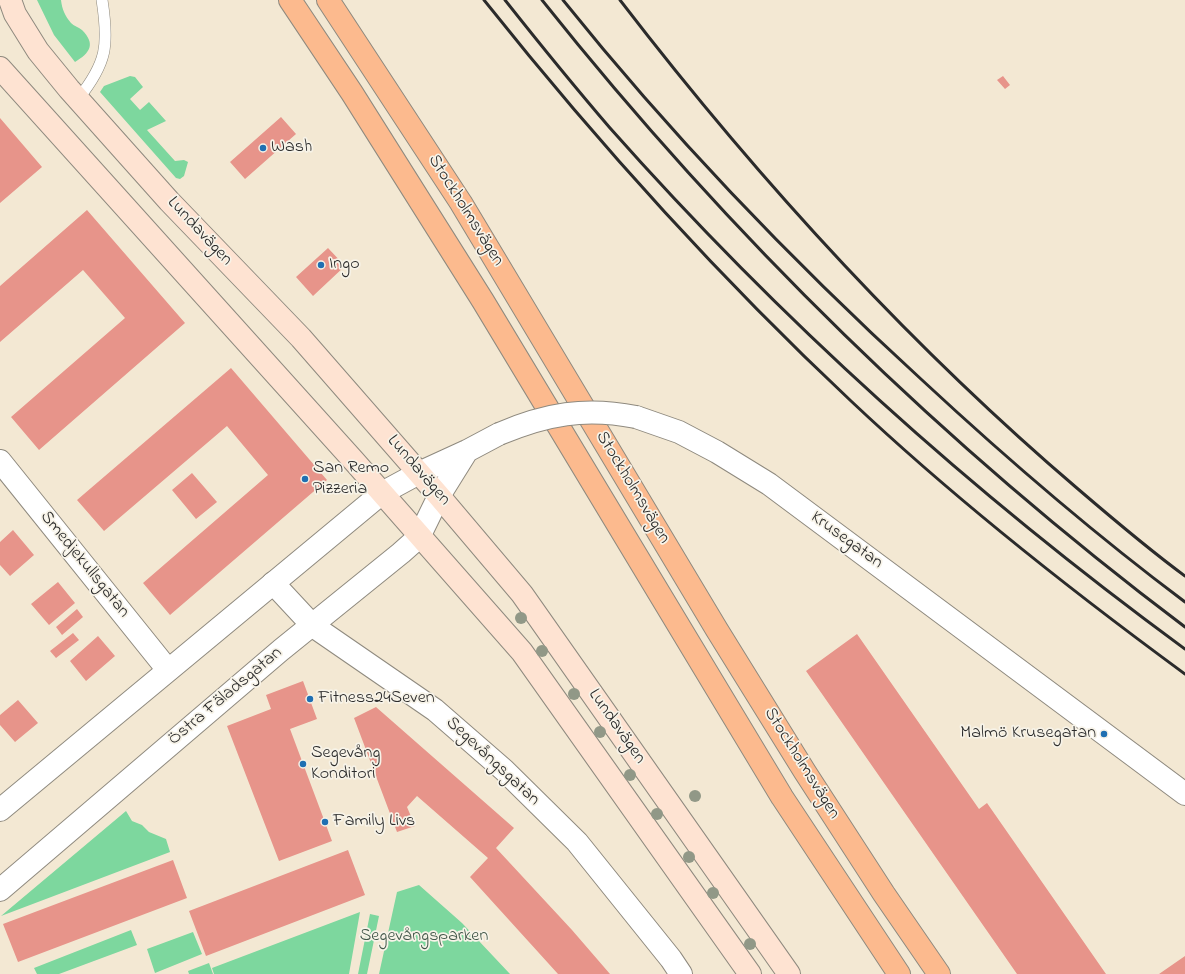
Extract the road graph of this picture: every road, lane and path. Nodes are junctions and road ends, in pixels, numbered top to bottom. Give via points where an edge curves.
1 (10, 0) edge
2 (102, 0) edge
3 (290, 0) edge
4 (328, 0) edge
5 (0, 68) edge
6 (78, 99) junction
7 (467, 451) junction
8 (0, 461) edge
9 (419, 473) junction
10 (382, 493) junction
11 (439, 496) junction
12 (419, 537) junction
13 (273, 583) junction
14 (313, 626) junction
15 (168, 670) junction
16 (1185, 794) edge
17 (0, 810) edge
18 (0, 890) edge
19 (681, 974) edge
20 (750, 974) edge
21 (789, 974) edge
22 (899, 974) edge
23 (939, 974) edge

1 - 6 main road, Lundavägen via 15,14 38,51
2 - 6 lane via 106,43 101,62 90,84
3 - 22 highway, Stockholmsvägen via 352,92 467,274 782,797
4 - 23 highway, Stockholmsvägen via 461,203 805,772
5 - 10 main road, Lundavägen
6 - 9 main road, Lundavägen via 169,201 301,338
7 - 9 street, Krusegatan
7 - 11 street
7 - 16 street, Krusegatan, bridge via 499,434 539,419 570,412 596,411 636,417 685,435 769,484
8 - 15 street, Smedjekullsgatan
9 - 10 street
9 - 11 main road, Lundavägen
10 - 12 main road, Lundavägen
10 - 13 street
11 - 12 street, Östra Fäladsgatan
11 - 21 main road, Lundavägen via 522,594
12 - 14 street, Östra Fäladsgatan
12 - 20 main road, Lundavägen via 522,652
13 - 14 street, Segevångsgatan
13 - 15 street
14 - 18 street, Östra Fäladsgatan via 281,650
14 - 19 street, Segevångsgatan via 435,710 504,770 577,842
15 - 17 street

